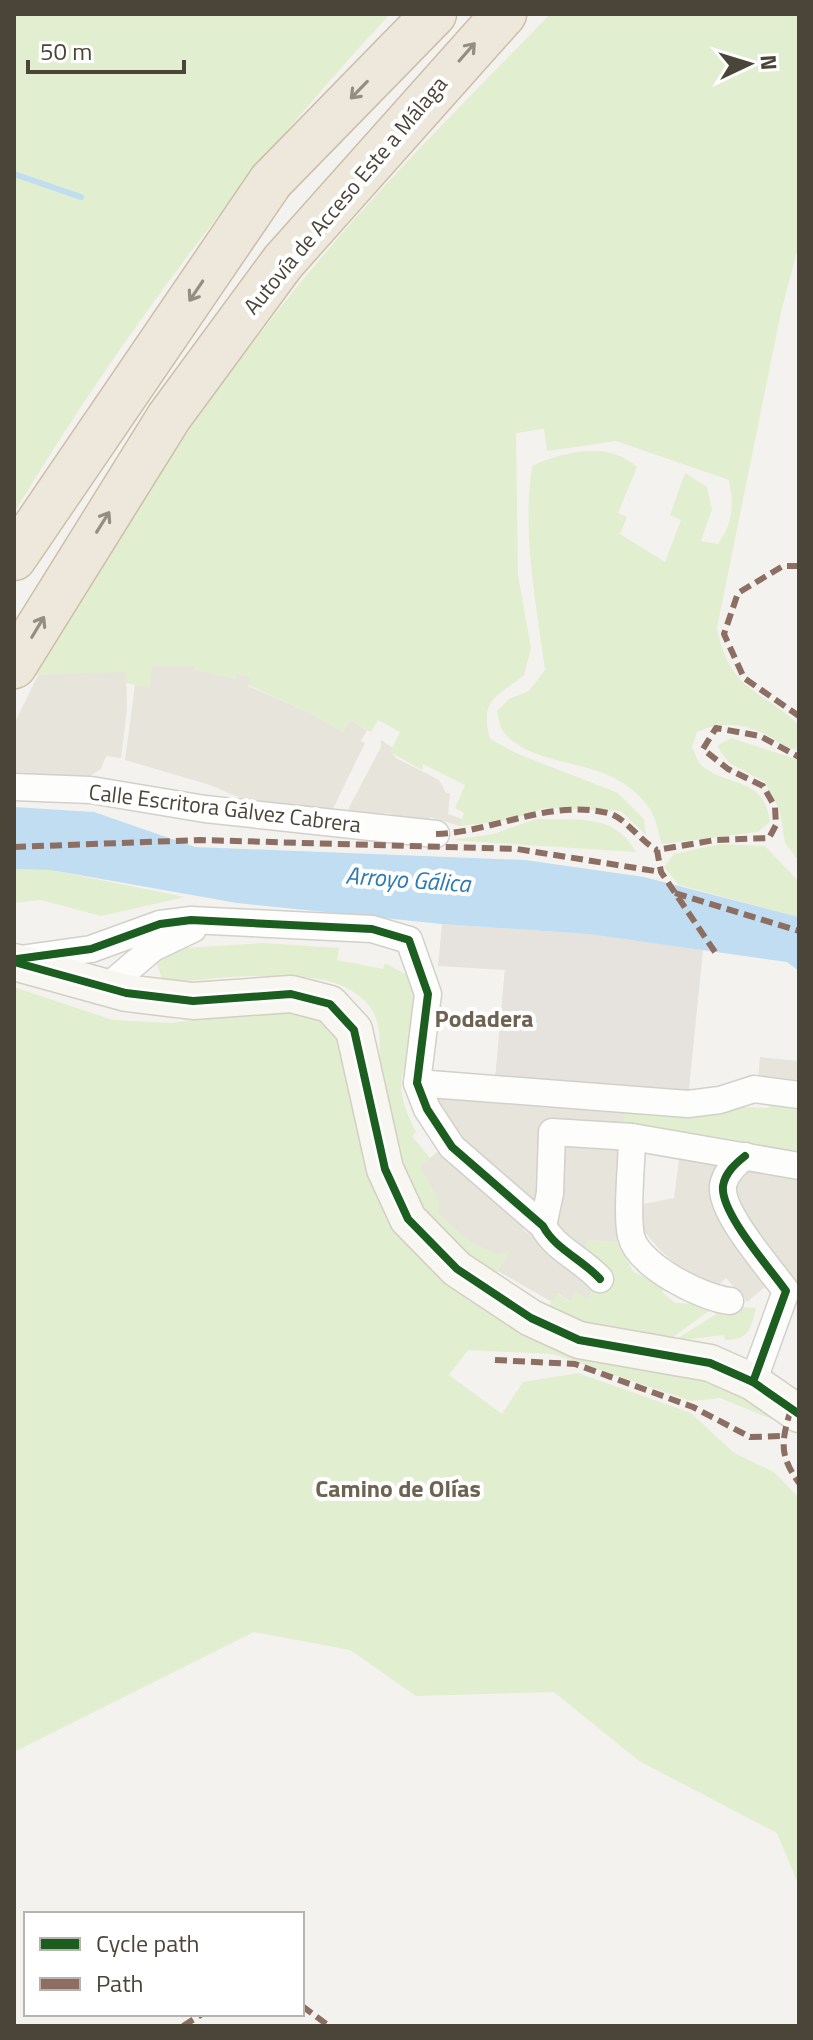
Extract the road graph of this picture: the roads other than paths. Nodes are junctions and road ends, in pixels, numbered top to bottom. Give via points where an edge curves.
1 (434, 14) edge
2 (504, 14) edge
3 (14, 558) edge
4 (14, 666) edge
5 (14, 787) edge
6 (436, 834) dead end
7 (220, 922) junction
8 (123, 939) junction
9 (153, 948) junction
10 (14, 961) edge
11 (106, 988) junction
12 (193, 1001) junction
13 (417, 1083) junction
14 (799, 1095) edge
15 (632, 1137) junction
16 (745, 1156) junction
17 (799, 1166) edge
18 (543, 1226) junction
19 (600, 1279) dead end
20 (730, 1301) dead end
21 (753, 1382) junction
22 (799, 1414) edge

1 -> 3 highway via 271,181
4 -> 2 highway, Autovía de Acceso Este a Málaga via 169,417 283,262
5 - 6 street, Calle Escritora Gálvez Cabrera via 91,790 205,809
7 - 8 street via 160,924
7 - 9 street via 179,933
7 - 13 street via 372,929 409,940 428,994
8 - 10 street
8 - 11 street via 111,954
9 - 11 street
9 - 12 street via 148,963 155,983
10 - 11 main road
11 - 12 main road
12 - 21 main road via 291,994 330,1004 354,1030 385,1169 408,1219 457,1269 531,1318 579,1340 710,1363
13 - 14 street via 688,1104 754,1089
13 - 18 street via 452,1147
15 - 16 street
15 - 18 street via 552,1132
15 - 20 street via 631,1238 652,1265 710,1299
16 - 17 street
16 - 21 street via 723,1184 725,1205 786,1291
18 - 19 street via 551,1241 583,1260
21 - 22 main road

